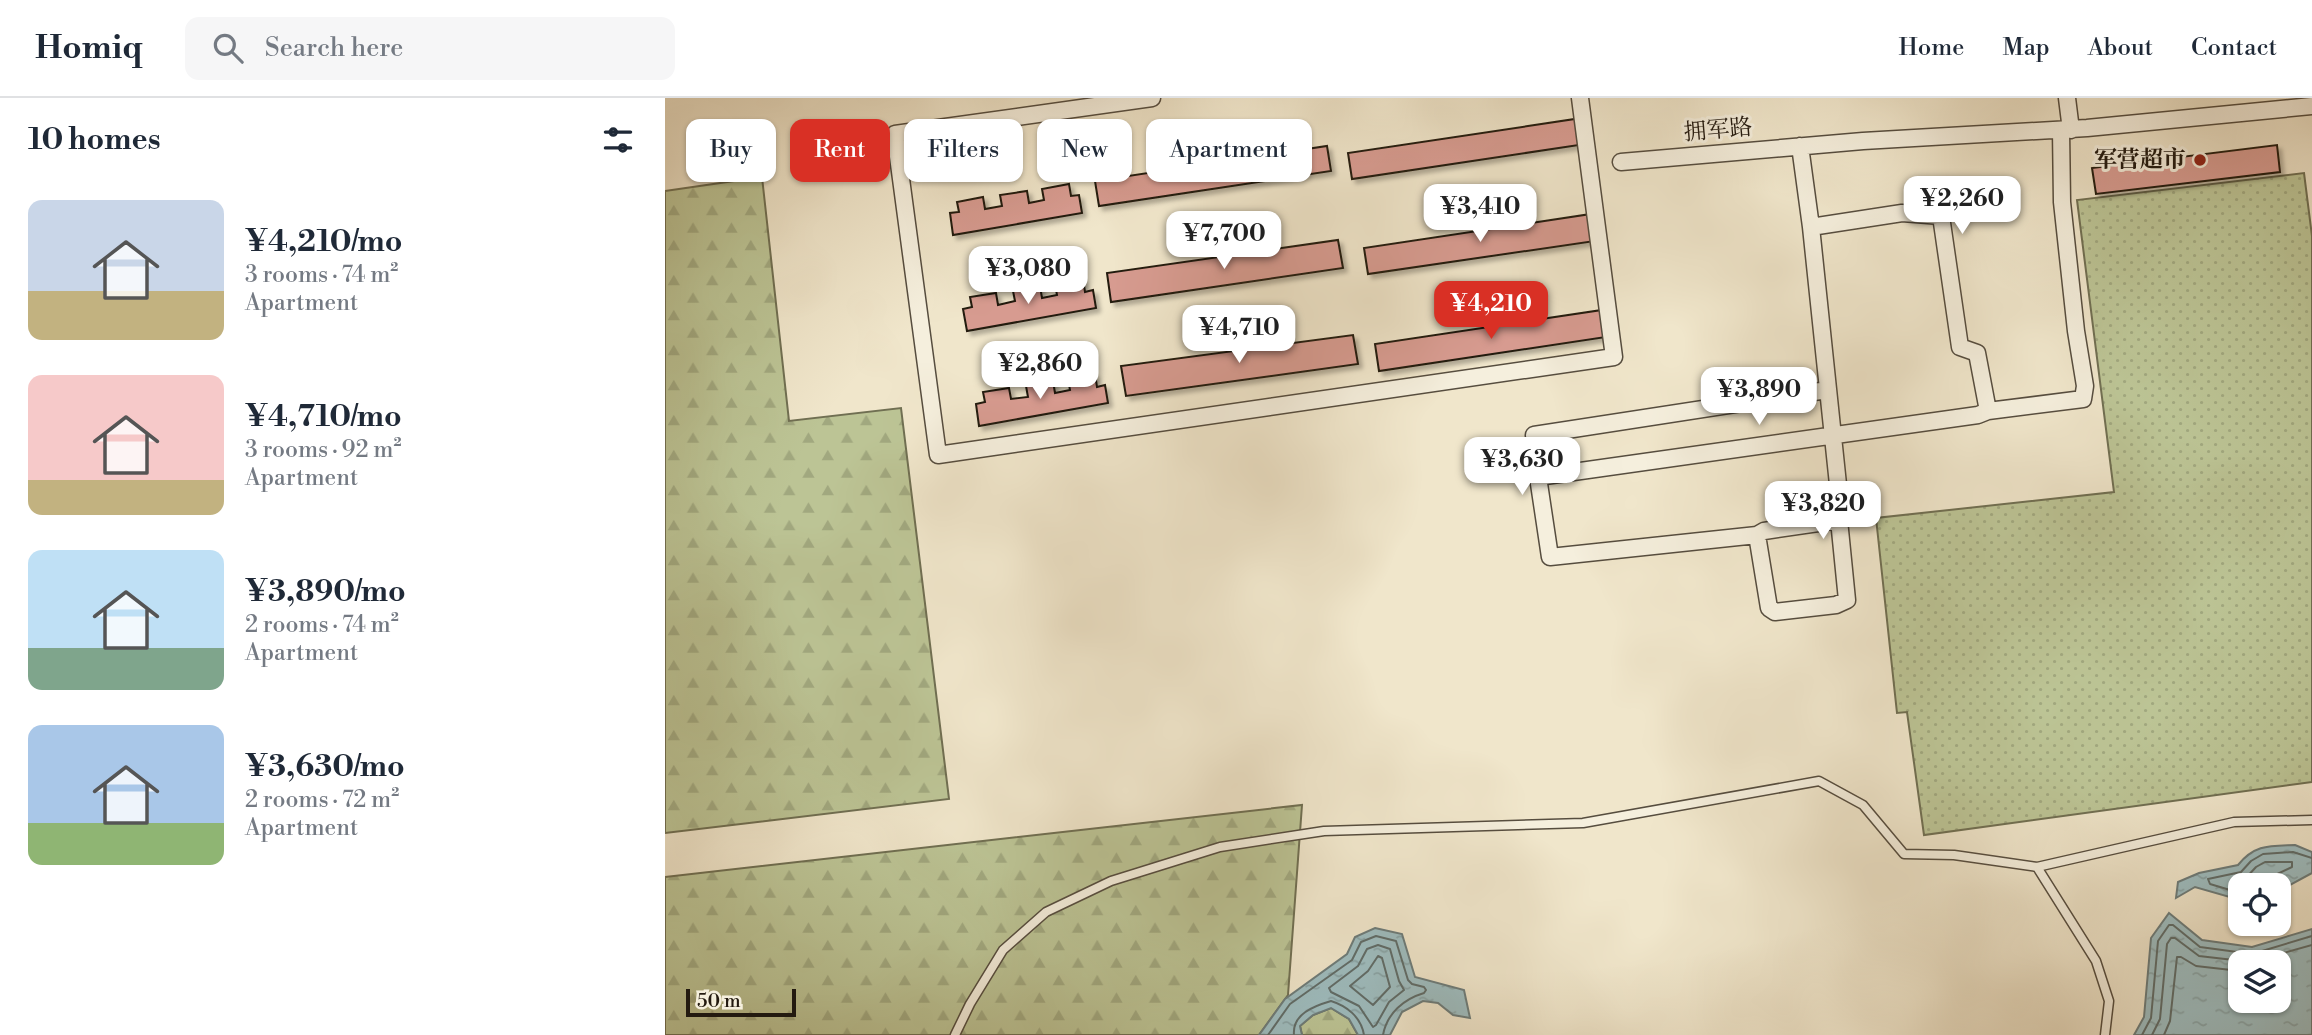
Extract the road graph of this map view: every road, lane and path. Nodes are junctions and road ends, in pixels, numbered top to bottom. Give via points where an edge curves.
1 (1152, 98) edge
2 (1580, 98) edge
3 (2067, 98) edge
4 (2311, 111) edge
5 (2066, 130) junction
6 (1800, 146) junction
7 (1621, 162) dead end
8 (1811, 227) junction
9 (1827, 390) junction
10 (1988, 411) junction
11 (1833, 436) junction
12 (1538, 477) junction
13 (1839, 520) junction
14 (1757, 535) junction
15 (2312, 820) edge
16 (2037, 867) junction
17 (955, 1035) edge
18 (2105, 1035) edge

1 - 2 street via 895,134 938,454 1614,357
3 - 5 street
4 - 5 street, 拥军路
5 - 6 street, 拥军路
5 - 10 street via 2062,202 2083,399
6 - 7 street, 拥军路
6 - 8 street
8 - 9 street
8 - 10 street via 1902,213 1941,216 1960,347 1977,353
9 - 11 street
9 - 12 street via 1534,435
10 - 11 street
11 - 12 street
11 - 13 street
12 - 14 street via 1550,557
13 - 14 street
13 - 14 street via 1847,600 1836,605 1775,612 1769,608
15 - 16 lane via 2234,822
16 - 17 lane via 1954,855 1904,854 1863,805 1819,781 1583,823 1324,831 1220,847 1111,881 1046,912 1003,950
16 - 18 lane via 2096,961 2109,1001

